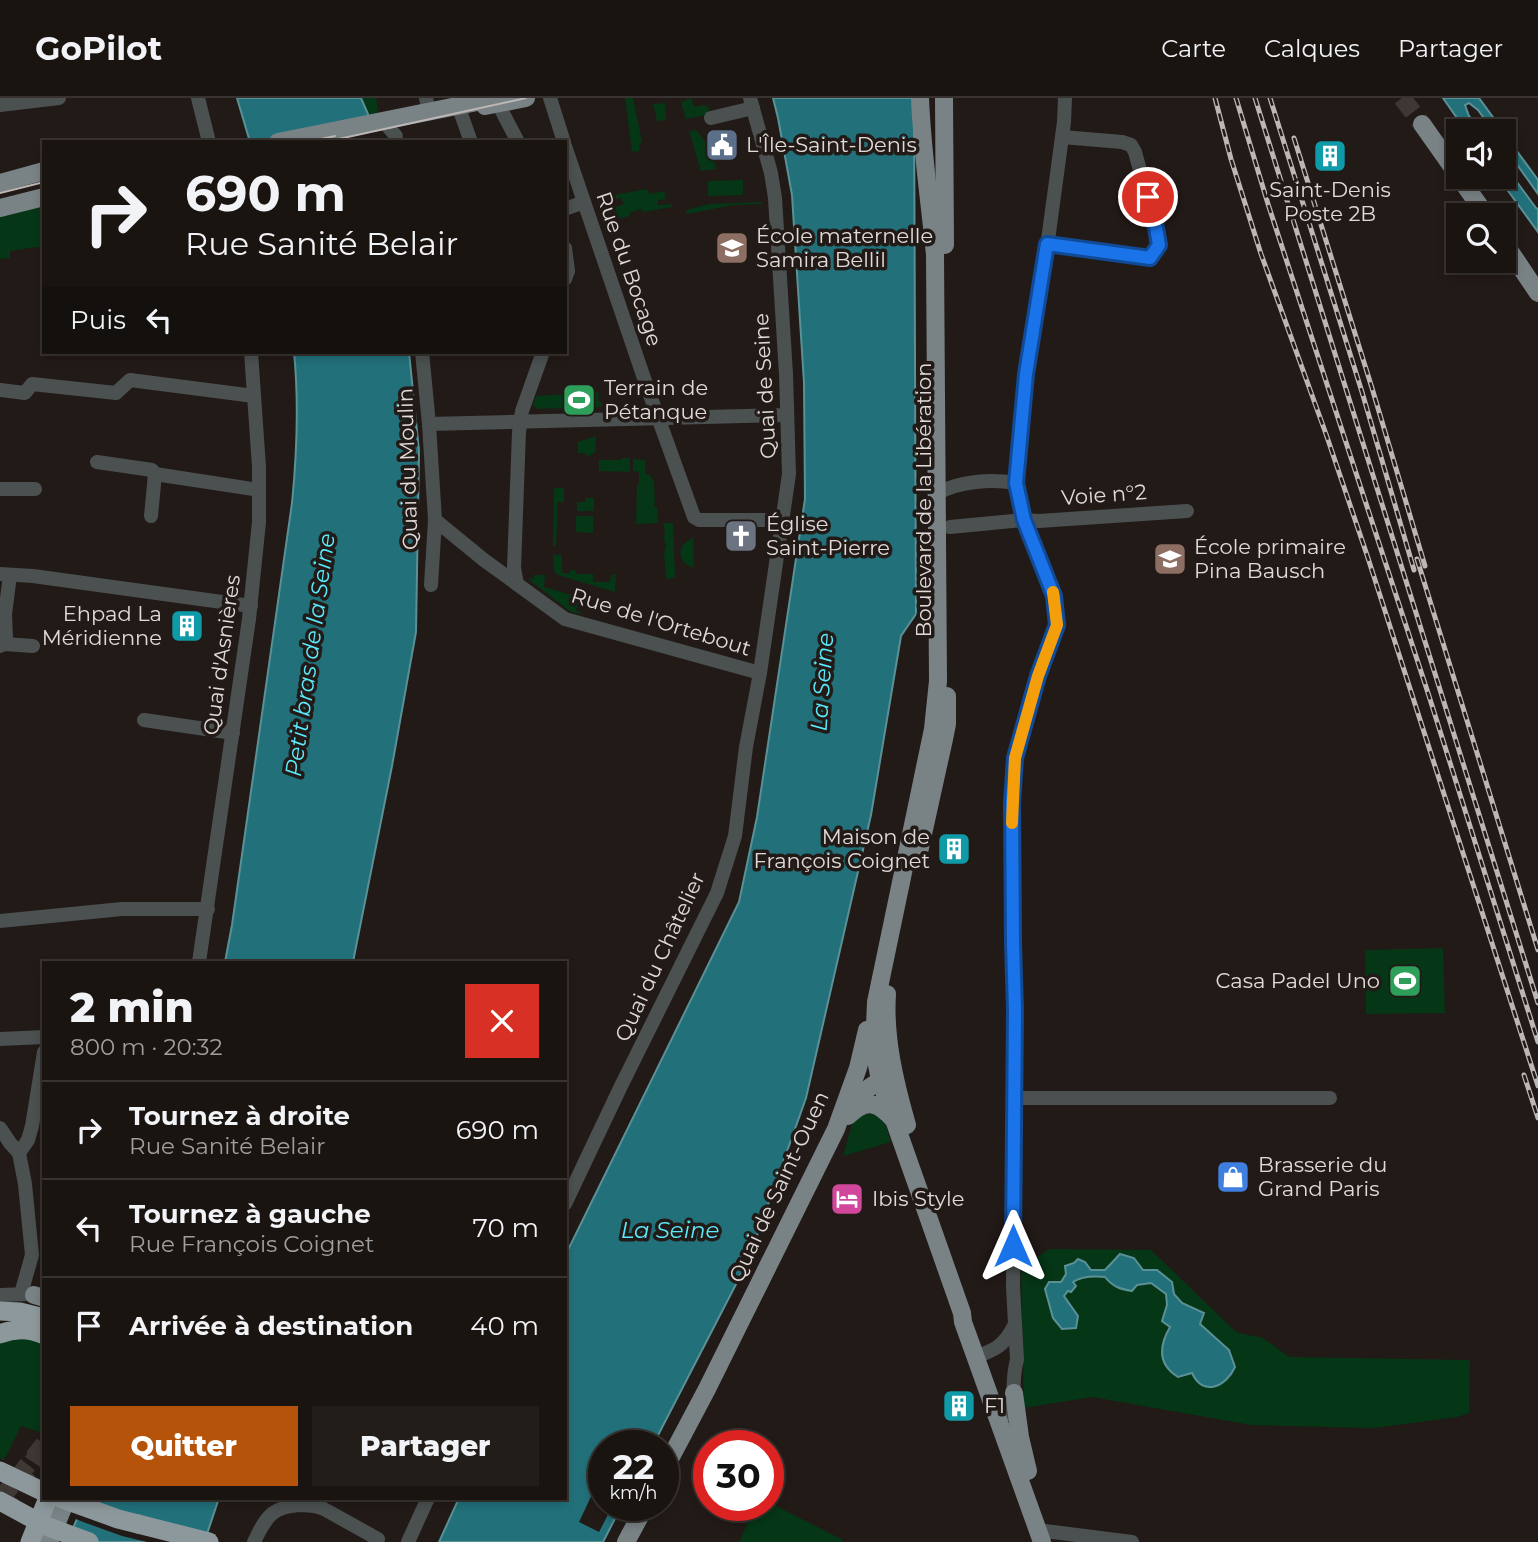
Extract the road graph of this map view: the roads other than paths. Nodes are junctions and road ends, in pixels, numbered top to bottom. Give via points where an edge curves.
1 (59, 98) edge
2 (198, 98) edge
3 (526, 98) edge
4 (550, 98) edge
5 (920, 98) edge
6 (944, 98) edge
7 (1065, 98) edge
8 (496, 100) edge
9 (6, 102) edge
10 (751, 103) edge
11 (427, 105) edge
12 (460, 111) junction
13 (711, 118) dead end
14 (1422, 124) tunnel mouth
15 (384, 131) edge
16 (1062, 137) junction
17 (208, 140) edge
18 (297, 140) edge
19 (336, 140) edge
20 (470, 140) edge
21 (517, 140) edge
22 (563, 140) edge
23 (944, 146) junction
24 (567, 153) edge
25 (924, 158) junction
26 (1446, 159) edge
27 (42, 172) edge
28 (935, 175) junction
29 (0, 183) edge
30 (42, 198) edge
31 (937, 200) junction
32 (584, 202) junction
33 (0, 208) edge
34 (567, 208) edge
35 (1047, 244) junction
36 (1516, 260) edge
37 (1538, 293) edge
38 (251, 354) edge
39 (422, 354) edge
40 (542, 354) edge
41 (0, 390) edge
42 (254, 396) junction
43 (787, 415) junction
44 (660, 418) junction
45 (520, 422) junction
46 (429, 424) junction
47 (97, 462) dead end
48 (155, 474) junction
49 (1016, 483) junction
50 (949, 484) junction
51 (0, 489) edge
52 (35, 489) dead end
53 (259, 490) junction
54 (1187, 511) dead end
55 (151, 516) dead end
56 (435, 520) junction
57 (783, 520) junction
58 (1024, 520) junction
59 (944, 523) junction
60 (5, 575) edge
61 (517, 584) junction
62 (431, 585) dead end
63 (251, 606) junction
64 (2, 645) edge
65 (33, 646) dead end
66 (760, 673) junction
67 (144, 720) dead end
68 (233, 733) junction
69 (208, 909) junction
70 (0, 921) edge
71 (199, 961) edge
72 (874, 1019) junction
73 (42, 1037) edge
74 (0, 1039) edge
75 (42, 1064) edge
76 (858, 1068) junction
77 (886, 1070) junction
78 (1014, 1098) junction
79 (1330, 1098) dead end
80 (894, 1121) junction
81 (836, 1129) junction
82 (1, 1131) edge
83 (19, 1153) junction
84 (567, 1200) edge
85 (0, 1294) edge
86 (36, 1302) edge
87 (0, 1311) edge
88 (1014, 1326) junction
89 (0, 1334) edge
90 (42, 1334) edge
91 (985, 1353) junction
92 (1014, 1369) junction
93 (1014, 1393) junction
94 (1007, 1414) junction
95 (679, 1442) edge
96 (0, 1463) edge
97 (0, 1471) edge
98 (42, 1492) edge
99 (42, 1492) edge
100 (42, 1497) edge
101 (427, 1500) edge
102 (0, 1501) edge
103 (60, 1507) edge
104 (637, 1521) edge
105 (1044, 1533) edge
106 (378, 1539) dead end
107 (30, 1542) edge
108 (49, 1542) edge
109 (89, 1542) edge
110 (209, 1542) edge
111 (254, 1542) edge
112 (408, 1542) edge
113 (626, 1542) edge
114 (1132, 1542) edge

1 - 9 street
2 - 17 street
3 - 8 main road
4 - 22 street, Rue du Bocage
5 - 25 main road
6 - 23 main road, Boulevard de la Libération
7 - 16 street
8 - 11 main road
8 - 12 main road
8 - 21 street
10 - 13 street
10 - 43 street, Quai de Seine via 775,198
11 - 15 main road
12 - 15 main road
12 - 20 street
14 - 26 main road
15 - 18 main road
15 - 19 main road
16 - 35 street
16 - 35 street via 1131,145 1159,245 1150,258
23 - 28 main road
23 - 31 main road, Boulevard de la Libération
24 - 32 street, Rue du Bocage
25 - 28 main road
25 - 31 main road
27 - 29 main road
28 - 31 main road
30 - 33 main road
31 - 50 main road, Boulevard de la Libération
31 - 50 main road, Boulevard de la Libération via 935,301
32 - 34 street
32 - 44 street, Rue du Bocage
35 - 49 street via 1026,374
36 - 37 main road
38 - 42 street, Quai d'Asnières
39 - 46 street, Quai du Moulin
40 - 45 street
41 - 42 street via 25,393 32,384 116,393 130,380
42 - 53 street, Quai d'Asnières
43 - 44 street
43 - 57 street, Quai de Seine via 789,474
44 - 45 street
44 - 57 street, Rue du Bocage via 694,517
45 - 46 street
45 - 61 street
46 - 56 street, Quai du Moulin
47 - 48 street
48 - 53 street
48 - 55 street
49 - 50 street
49 - 58 street
50 - 59 main road, Boulevard de la Libération
51 - 52 street
53 - 63 street, Quai d'Asnières
54 - 58 street, Voie n°2
56 - 61 street, Rue de l'Ortebout
56 - 62 street, Quai du Moulin
57 - 66 street, Quai de Seine
58 - 59 street, Voie n°2
58 - 78 street via 1054,596 1057,625 1015,758
59 - 72 main road, Quai de Saint-Ouen via 935,720
59 - 77 main road, Boulevard de la Libération via 947,724 888,988
60 - 63 street
60 - 64 street via 6,639
61 - 66 street, Rue de l'Ortebout via 565,619
63 - 68 street, Quai d'Asnières
64 - 65 street
66 - 84 street, Quai du Châtelier via 735,836 717,893
67 - 68 street
68 - 69 street, Quai d'Asnières
69 - 70 street via 122,909
69 - 71 street, Quai d'Asnières
72 - 76 main road, Quai de Saint-Ouen via 868,1024
72 - 77 main road via 874,1043
73 - 74 street
75 - 83 street via 32,1126
76 - 77 main road
76 - 81 main road, Quai de Saint-Ouen
77 - 80 main road
77 - 81 main road via 864,1090
77 - 91 main road
78 - 79 street
78 - 88 street
80 - 81 main road via 877,1105 866,1104
80 - 91 main road via 962,1322
81 - 95 main road, Quai de Saint-Ouen
82 - 83 street
83 - 86 street
85 - 86 street
86 - 87 highway
88 - 91 street via 1010,1335
88 - 92 street
89 - 90 highway via 22,1329
91 - 92 street via 1005,1352
91 - 94 main road
91 - 105 main road via 994,1406
92 - 93 street
93 - 94 street
93 - 105 main road
94 - 105 main road
96 - 98 highway
97 - 99 highway
100 - 107 highway
101 - 112 street
102 - 109 highway, bridge
103 - 108 main road
103 - 110 highway, bridge
104 - 113 main road
105 - 114 street
106 - 111 street via 318,1506 304,1506 274,1512

